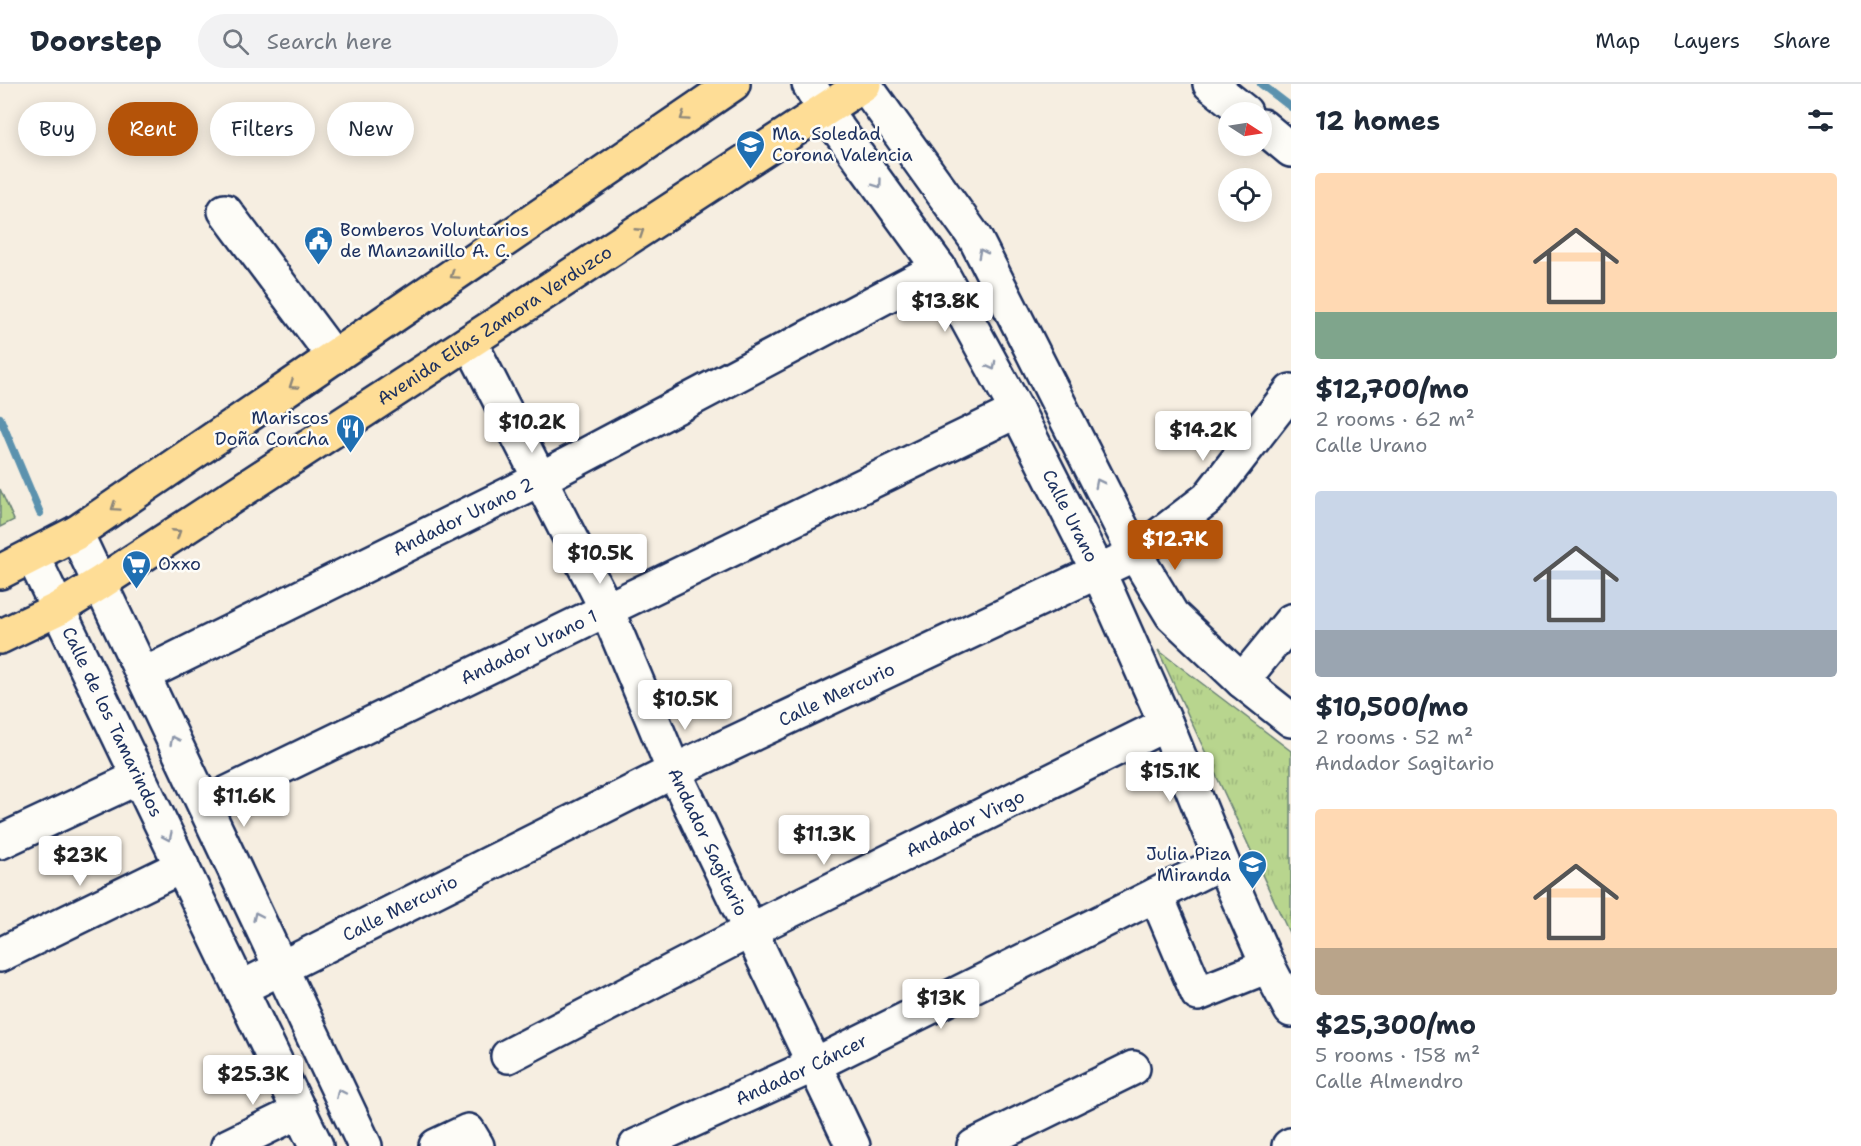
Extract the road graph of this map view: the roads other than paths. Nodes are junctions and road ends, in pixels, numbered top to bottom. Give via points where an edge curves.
1 (733, 84) edge
2 (864, 84) edge
3 (1210, 84) edge
4 (817, 98) edge
5 (1232, 102) edge
6 (1272, 134) edge
7 (1291, 150) edge
8 (225, 211) dead end
9 (939, 268) junction
10 (470, 342) junction
11 (334, 357) junction
12 (1291, 391) edge
13 (1017, 411) junction
14 (540, 479) junction
15 (76, 533) junction
16 (1135, 554) junction
17 (33, 557) junction
18 (0, 571) edge
19 (1099, 573) junction
20 (100, 583) junction
21 (58, 609) junction
22 (607, 610) junction
23 (1291, 621) edge
24 (0, 637) edge
25 (143, 675) junction
26 (1242, 681) junction
27 (1291, 720) edge
28 (1166, 724) junction
29 (674, 771) junction
30 (139, 777) junction
31 (205, 804) junction
32 (0, 842) edge
33 (1222, 862) junction
34 (182, 866) junction
35 (1156, 895) junction
36 (752, 930) junction
37 (0, 955) edge
38 (1268, 966) junction
39 (282, 968) junction
40 (241, 988) junction
41 (1291, 1010) edge
42 (508, 1056) dead end
43 (814, 1065) junction
44 (1133, 1068) dead end
45 (300, 1111) junction
46 (228, 1146) edge
47 (316, 1146) edge
48 (365, 1146) edge
49 (436, 1146) edge
50 (477, 1146) edge
51 (636, 1146) edge
52 (853, 1146) edge
53 (974, 1146) edge

1 -> 11 main road
2 - 4 main road, Avenida Elías Zamora Verduzco
16 -> 2 street via 975,238
3 - 5 street
4 -> 9 street, Calle Urano
10 -> 4 main road, Avenida Elías Zamora Verduzco
6 - 7 street
8 - 11 street
9 -> 13 street, Calle Urano
9 - 14 street, Andador Urano 2
10 - 14 street, Andador Sagitario
20 -> 10 main road, Avenida Elías Zamora Verduzco
11 -> 15 main road
12 - 16 street, Calle Mercurio via 1208,498
13 - 19 street, Calle Urano
13 - 22 street, Andador Urano 1
14 - 22 street, Andador Sagitario
14 - 25 street, Andador Urano 2
15 - 17 main road
15 - 20 street
16 - 19 street, Calle Mercurio
16 - 26 street via 1172,615
17 - 18 main road
17 - 21 street, Calle de los Tamarindos
19 - 28 street, Calle Urano
19 - 29 street, Calle Mercurio
20 - 21 main road, Avenida Elías Zamora Verduzco
20 - 25 street
21 - 24 main road, Avenida Elías Zamora Verduzco
21 - 30 street, Calle de los Tamarindos
22 - 29 street, Andador Sagitario
22 - 31 street, Andador Urano 1
23 - 26 street
31 -> 25 street
26 - 27 street
28 - 33 street, Calle Urano
28 - 36 street, Andador Virgo
29 - 36 street, Andador Sagitario
29 - 39 street, Calle Mercurio
30 - 32 street
30 -> 34 street, Calle de los Tamarindos
39 -> 31 street
33 - 35 street, Andador Cáncer
33 - 38 street, Calle Urano
34 - 37 street
34 - 40 street, Calle de los Tamarindos
35 - 38 street via 1198,994
35 - 43 street, Andador Cáncer
36 - 42 street, Andador Virgo
36 - 43 street, Andador Sagitario
38 - 41 street, Calle Urano
39 - 40 street, Calle Mercurio
48 -> 39 street
40 - 45 street, Calle de los Tamarindos
43 - 51 street, Andador Cáncer
43 - 52 street, Andador Sagitario
44 - 53 street
45 - 46 street
45 - 47 street, Calle de los Tamarindos
49 - 50 street via 468,1131

